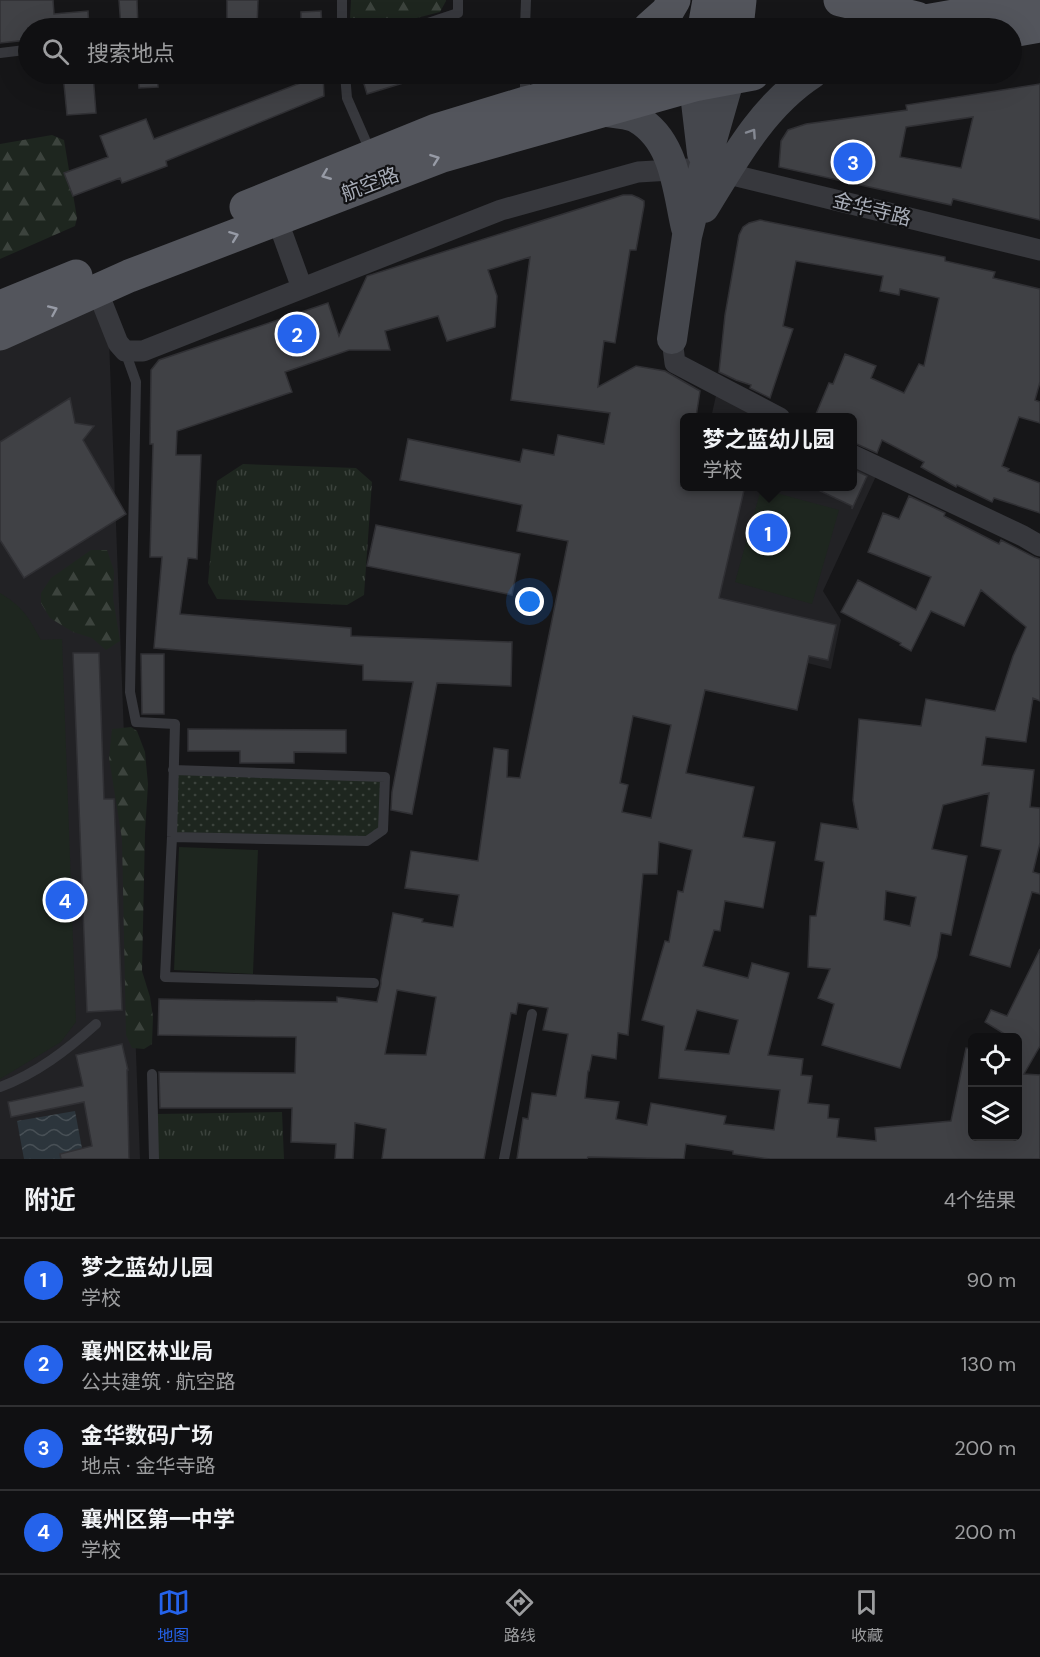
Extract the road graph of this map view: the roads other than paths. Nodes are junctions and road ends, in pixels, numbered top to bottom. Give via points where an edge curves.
1 (342, 0) edge
2 (458, 0) edge
3 (526, 0) edge
4 (674, 0) edge
5 (709, 0) edge
6 (740, 0) edge
7 (840, 0) edge
8 (1040, 1) edge
9 (342, 18) edge
10 (443, 18) edge
11 (525, 18) edge
12 (660, 18) edge
13 (706, 18) edge
14 (738, 18) edge
15 (917, 18) edge
16 (946, 18) edge
17 (1040, 26) edge
18 (1022, 29) edge
19 (18, 51) edge
20 (0, 53) edge
21 (346, 84) edge
22 (614, 84) edge
23 (653, 84) edge
24 (696, 84) edge
25 (736, 84) edge
26 (797, 84) edge
27 (525, 88) edge
28 (594, 91) edge
29 (372, 156) junction
30 (673, 170) junction
31 (715, 171) junction
32 (277, 219) junction
33 (687, 236) junction
34 (1040, 250) edge
35 (302, 288) junction
36 (97, 290) junction
37 (0, 307) edge
38 (0, 334) edge
39 (672, 339) joint
40 (125, 351) junction
41 (772, 413) edge
42 (857, 457) edge
43 (1040, 546) edge
44 (173, 770) junction
45 (172, 837) junction
46 (374, 983) dead end
47 (532, 1014) dead end
48 (96, 1024) dead end
49 (152, 1074) dead end
50 (0, 1087) edge
51 (154, 1159) edge
52 (504, 1159) edge

1 - 9 lane
2 - 10 lane via 458,13
3 - 11 lane
4 - 12 main road
5 - 13 main road
6 - 14 main road
7 - 15 main road
8 - 16 main road
17 - 18 main road
19 - 20 lane
21 - 29 lane via 347,98
22 - 28 main road, 航空路
23 - 28 main road, 航空路
24 - 31 street
25 - 31 street
31 -> 26 street
27 - 28 main road, 航空路
27 - 29 main road, 航空路
28 - 30 street via 657,134
32 -> 28 main road, 航空路 via 442,156
29 -> 37 main road, 航空路
30 - 31 street, 金华寺路
30 - 33 street
30 - 35 street, 金华寺路 via 638,172 501,210
31 - 33 street
31 - 34 street, 金华寺路
32 - 35 street
36 -> 32 main road, 航空路
33 - 39 street
35 - 40 street, 金华寺路 via 143,351
38 -> 36 main road, 航空路
36 - 40 street via 118,344
39 - 41 street via 675,363
40 - 44 lane via 136,382 130,692 136,723 175,724
42 - 43 street
44 - 45 lane
44 - 45 lane via 385,777 382,830 367,841
45 - 46 lane via 165,977
47 - 52 lane
48 - 50 lane via 70,1047 20,1080
49 - 51 lane

